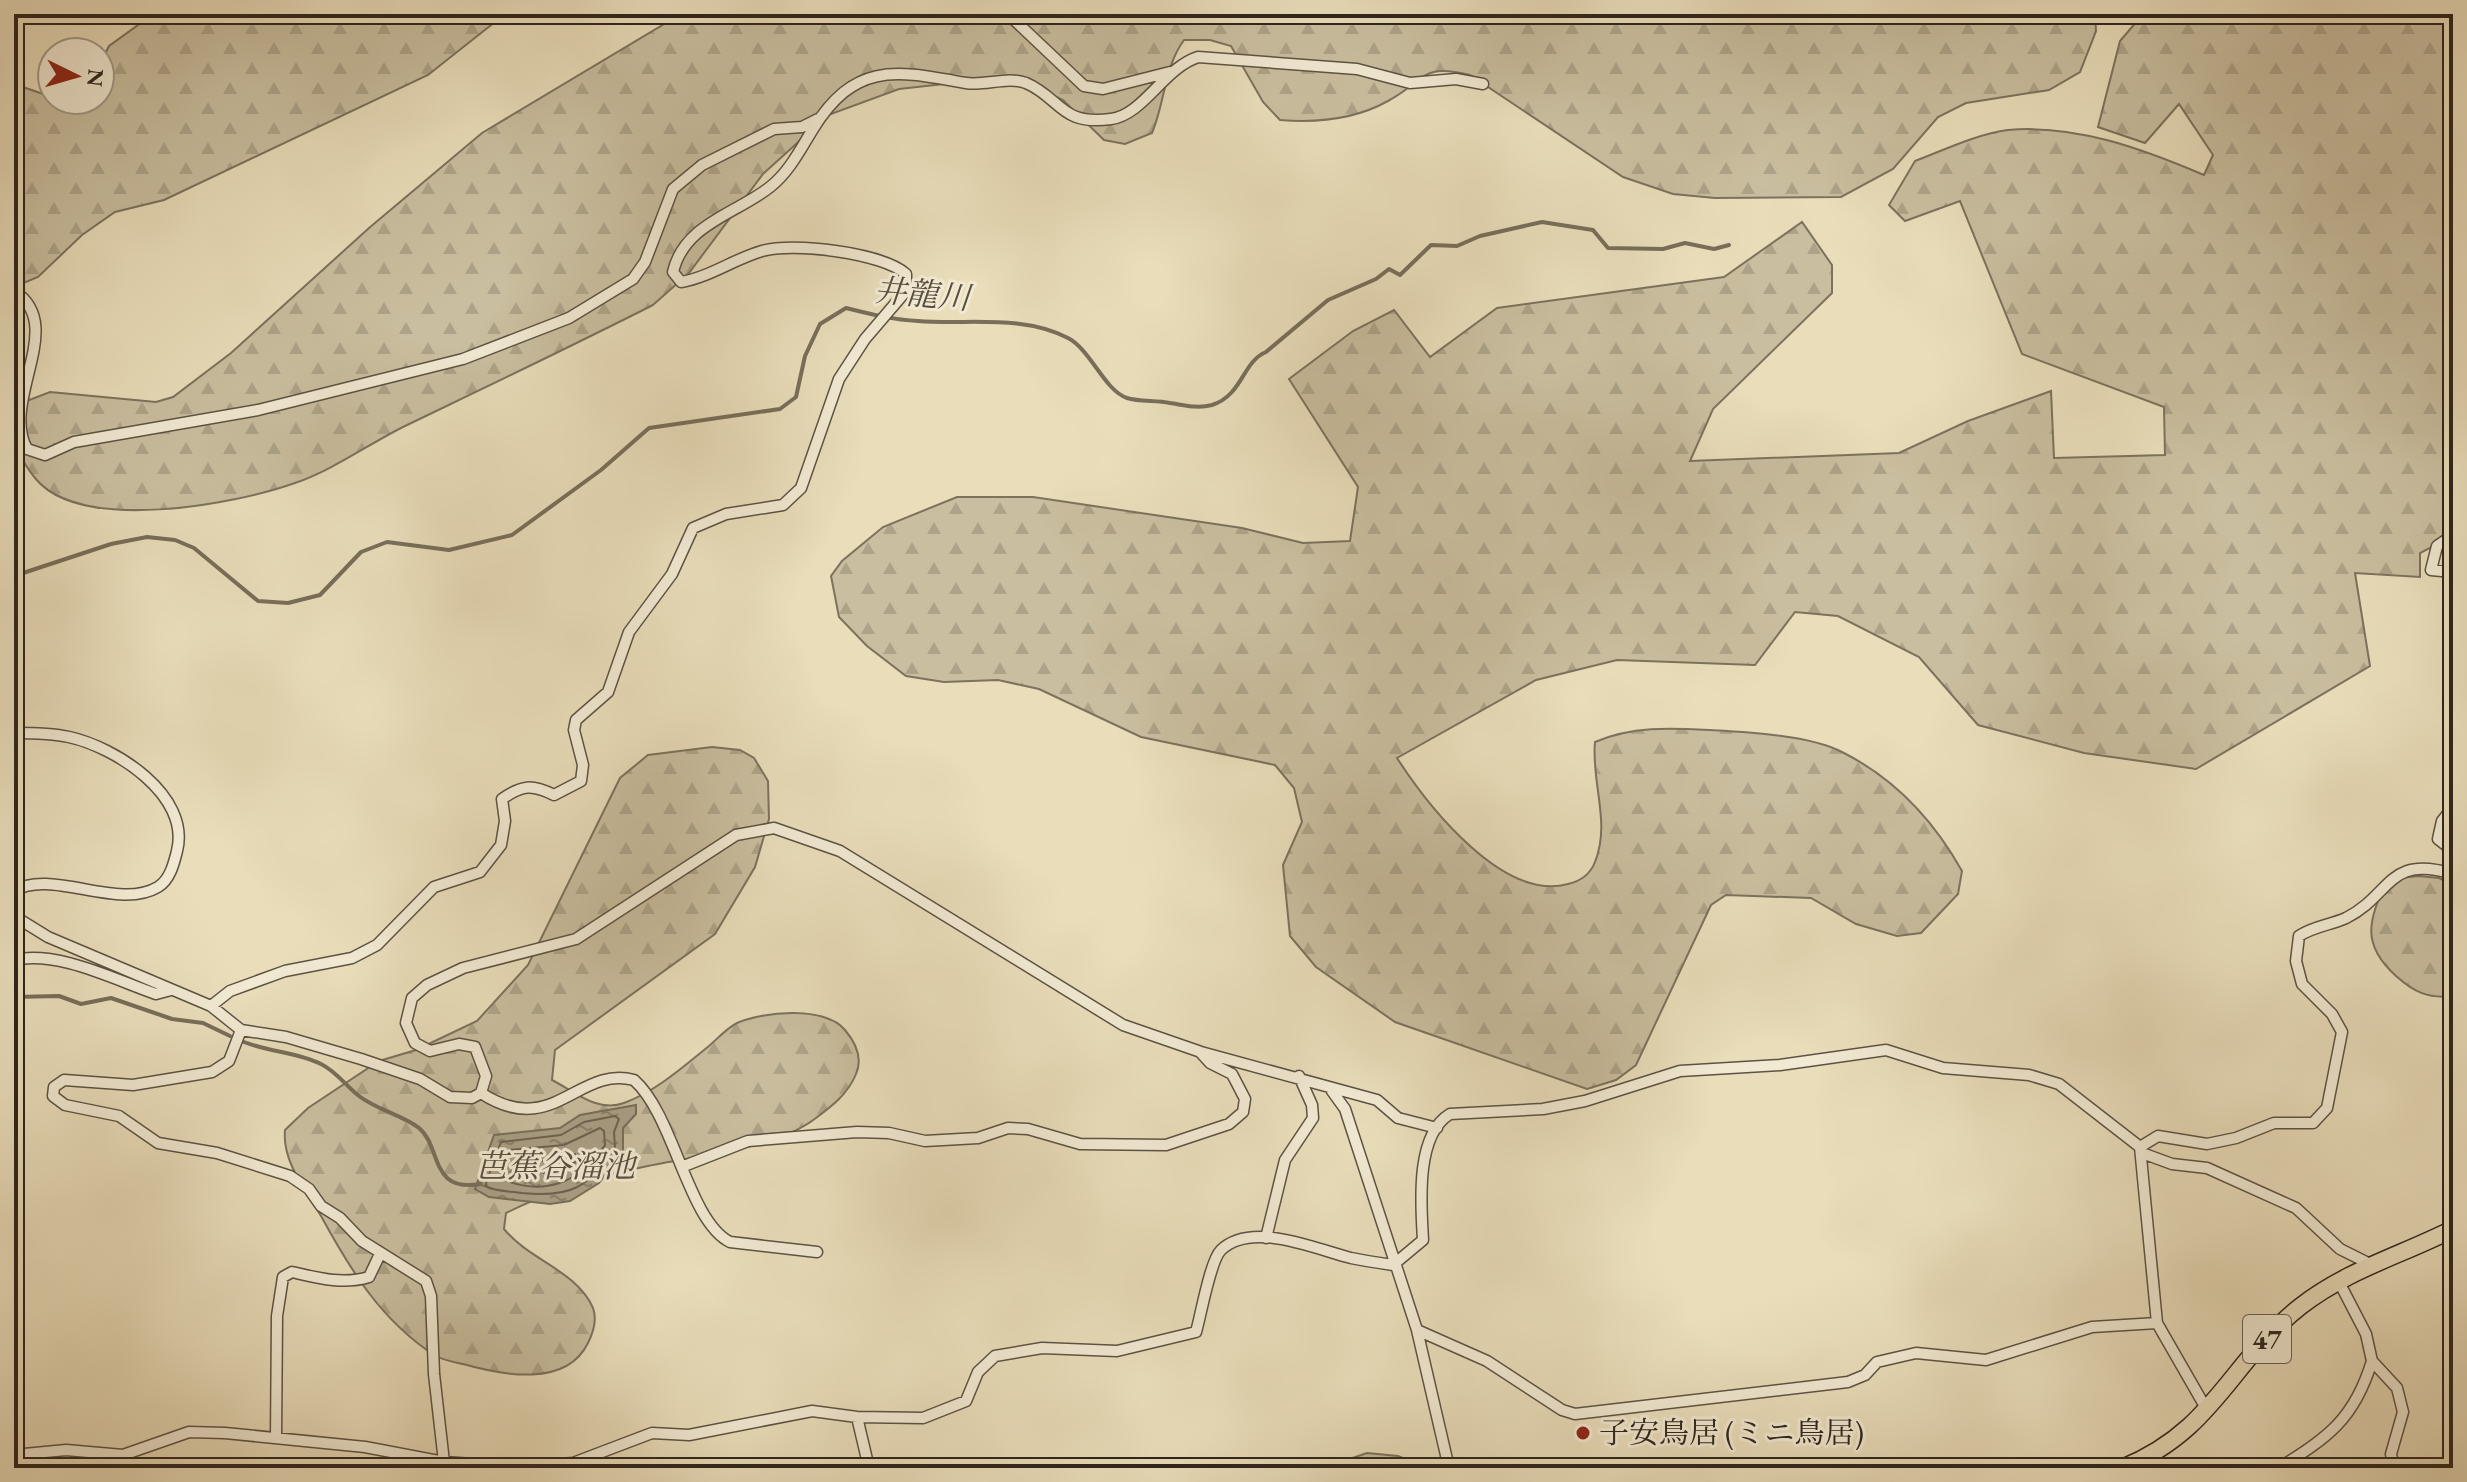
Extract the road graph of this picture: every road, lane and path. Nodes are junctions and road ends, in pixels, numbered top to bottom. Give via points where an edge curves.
1 (1008, 14) edge
2 (1172, 71) junction
3 (1483, 84) dead end
4 (820, 118) junction
5 (14, 291) edge
6 (2453, 535) edge
7 (2453, 572) edge
8 (14, 733) edge
9 (2453, 807) edge
10 (2453, 845) edge
11 (2453, 874) edge
12 (14, 891) edge
13 (14, 916) edge
14 (14, 960) edge
15 (171, 990) junction
16 (211, 1006) junction
17 (241, 1030) junction
18 (1201, 1052) junction
19 (1299, 1076) junction
20 (1330, 1089) junction
21 (481, 1093) junction
22 (1437, 1128) junction
23 (2141, 1150) junction
24 (684, 1166) junction
25 (2453, 1229) edge
26 (1266, 1238) junction
27 (817, 1252) dead end
28 (380, 1254) junction
29 (2370, 1264) junction
30 (1393, 1265) junction
31 (2338, 1280) junction
32 (2157, 1323) junction
33 (1417, 1330) junction
34 (2372, 1361) junction
35 (2207, 1410) junction
36 (857, 1417) junction
37 (276, 1438) junction
38 (14, 1455) edge
39 (444, 1462) junction
40 (869, 1468) edge
41 (1449, 1468) edge
42 (2122, 1468) edge
43 (2279, 1468) edge
44 (2394, 1468) edge

1 - 2 street via 1084,86 1103,89
2 - 3 street via 1198,57 1220,57 1357,69 1410,83 1456,79
2 - 4 street via 1116,119 1073,117 1020,81 969,84 900,72 867,78
4 - 5 street via 802,127 774,129 702,165 673,189 645,262 633,279 569,318 463,359 258,410 74,442 45,455 27,449 18,417 37,328 30,308
4 - 16 street via 789,168 769,188 710,220 676,258 673,272 681,282 696,280 764,250 812,249 880,260 906,274 906,291 839,379 801,488 783,505 726,514 693,528 672,574 629,632 608,692 576,720 581,781 554,795 535,786 519,787 502,799 501,845 480,872 434,887 377,945 352,958 285,971 230,991
6 - 7 street via 2437,546 2431,570
8 - 12 street via 68,736 117,758 168,802 180,841 172,870 160,887 135,895 36,885
9 - 10 street via 2442,821 2438,839
11 - 23 street via 2430,867 2409,869 2347,918 2299,936 2296,961 2302,984 2342,1032 2322,1117 2313,1123 2274,1123 2207,1144 2158,1136
13 - 15 street via 48,937
14 - 15 street via 63,963 156,994
15 - 16 street
16 - 17 street
17 - 21 street via 361,1059 420,1079 450,1097
17 - 28 street via 229,1061 212,1072 133,1085 64,1080 54,1087 53,1096 65,1105 119,1116 158,1143 217,1153 290,1176
18 - 19 street
18 - 21 street via 1123,1025 840,851 774,828 736,835 576,939 463,968 412,998 406,1023 415,1043 430,1051 459,1044 475,1047 486,1076
18 - 24 street via 1232,1074 1245,1099 1243,1112 1229,1124 1166,1145 1080,1144 1008,1128 978,1138 925,1141 857,1132 748,1141
19 - 20 street
19 - 26 street via 1313,1118 1285,1160
20 - 22 street via 1377,1100 1398,1118
20 - 30 street via 1345,1109
21 - 24 street via 499,1104 545,1109 595,1083 634,1080
22 - 23 street via 1450,1114 1543,1109 1680,1071 1780,1065 1886,1050 1943,1068 2029,1075 2059,1084
22 - 30 street via 1420,1185 1423,1240
23 - 29 street via 2172,1164 2207,1168 2296,1208 2340,1249
23 - 32 street
24 - 27 street via 718,1236 730,1242
25 - 29 main road, 47
26 - 30 street via 1297,1240 1350,1258
26 - 36 street via 1232,1243 1219,1252 1196,1332 1117,1351 1042,1348 995,1356 978,1372 966,1401 953,1408 923,1418
28 - 37 street via 369,1277 356,1281 292,1272 283,1277 277,1316
28 - 39 street via 418,1274 429,1288
29 - 31 main road, 47
30 - 33 street
31 - 34 street via 2362,1324
31 - 35 main road, 47 via 2266,1339
32 - 33 street via 2092,1327 1986,1360 1916,1353 1877,1362 1848,1382 1575,1414 1487,1361
32 - 35 street
33 - 41 street
34 - 43 street via 2363,1389 2331,1436
34 - 44 street via 2397,1388 2403,1412 2391,1454
35 - 42 main road, 47 via 2158,1453
36 - 39 street via 812,1411 689,1435 652,1433 573,1463 517,1467
36 - 40 street
37 - 38 street via 189,1432 123,1455 66,1450
37 - 39 street

